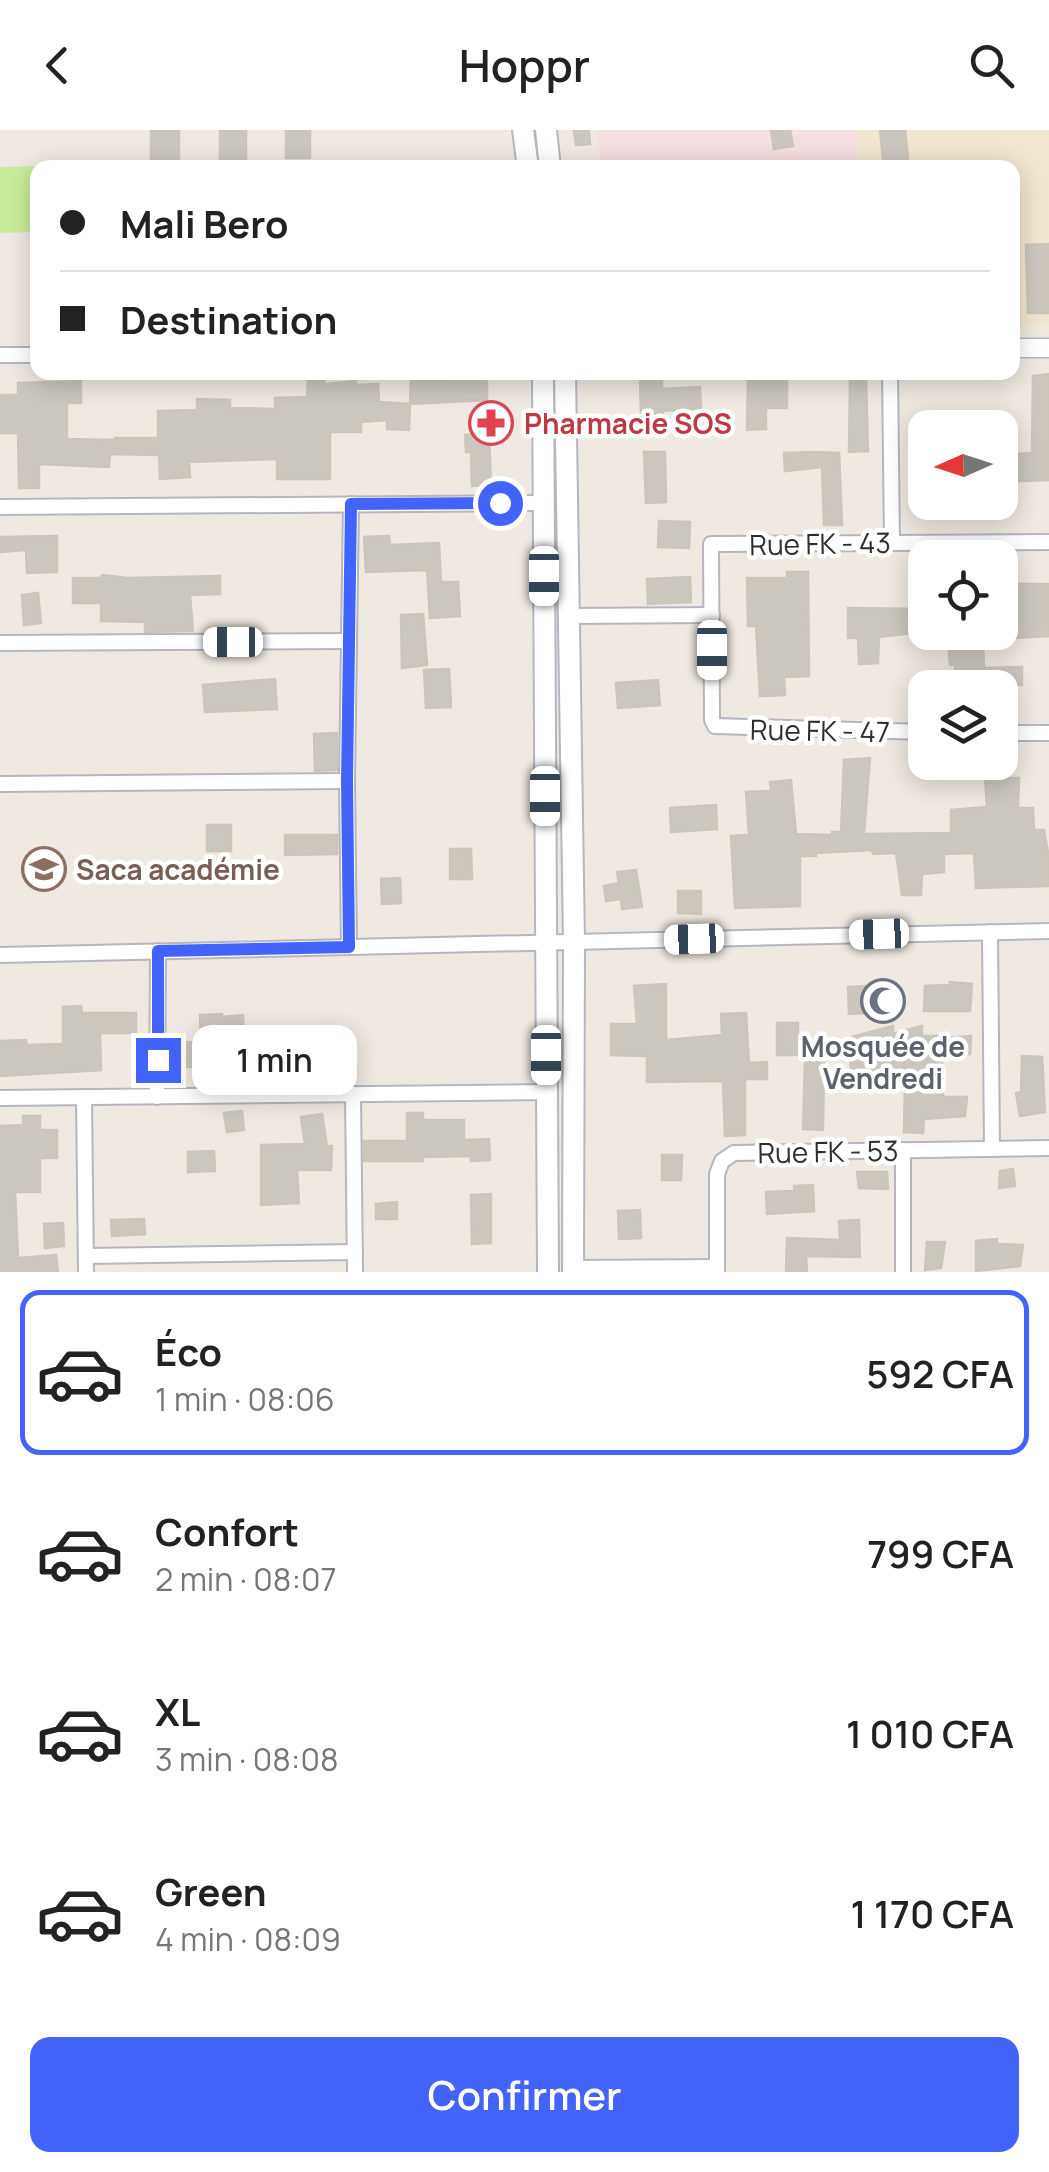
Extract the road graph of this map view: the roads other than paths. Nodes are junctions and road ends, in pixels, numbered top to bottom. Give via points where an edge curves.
1 (523, 130) edge
2 (546, 130) edge
3 (527, 160) edge
4 (549, 160) edge
5 (1020, 348) edge
6 (1049, 348) edge
7 (0, 355) edge
8 (30, 355) edge
9 (543, 380) edge
10 (565, 380) edge
11 (890, 380) edge
12 (544, 503) junction
13 (351, 504) junction
14 (0, 508) edge
15 (892, 542) junction
16 (1049, 542) edge
17 (712, 615) junction
18 (570, 616) junction
19 (349, 641) junction
20 (0, 644) edge
21 (908, 732) edge
22 (1018, 733) edge
23 (1049, 734) edge
24 (347, 781) junction
25 (0, 784) edge
26 (1049, 931) edge
27 (990, 932) junction
28 (574, 942) junction
29 (546, 943) junction
30 (349, 947) junction
31 (158, 951) junction
32 (0, 954) edge
33 (546, 1092) junction
34 (353, 1094) junction
35 (158, 1097) junction
36 (0, 1098) edge
37 (84, 1098) junction
38 (992, 1148) junction
39 (1049, 1148) edge
40 (904, 1150) junction
41 (355, 1252) junction
42 (86, 1256) junction
43 (717, 1269) edge
44 (574, 1270) edge
45 (86, 1272) edge
46 (355, 1272) edge
47 (548, 1272) edge
48 (903, 1272) edge

1 - 3 main road
2 - 4 main road
5 - 6 street
7 - 8 street
9 - 12 main road
10 - 18 main road
11 - 15 street
12 - 13 street
12 - 29 main road
13 - 14 street
13 - 19 street
15 - 16 street, Rue FK - 43
15 - 17 street, Rue FK - 43 via 711,544
17 - 18 street
17 - 21 street, Rue FK - 47 via 716,726
18 - 28 main road
19 - 20 street
19 - 24 street
22 - 23 street
24 - 25 street
24 - 30 street
26 - 27 street
27 - 28 street
27 - 38 street
28 - 29 street
28 - 44 main road
29 - 30 street
29 - 33 main road
30 - 31 street
31 - 32 street
31 - 35 street
33 - 34 street
33 - 47 main road
34 - 35 street
34 - 41 street
35 - 37 street
36 - 37 street
37 - 42 street
38 - 39 street, Rue FK - 53
38 - 40 street, Rue FK - 53
40 - 43 street, Rue FK - 53 via 734,1153 717,1174
40 - 48 street
41 - 42 street
41 - 46 street
42 - 45 street
43 - 44 street

